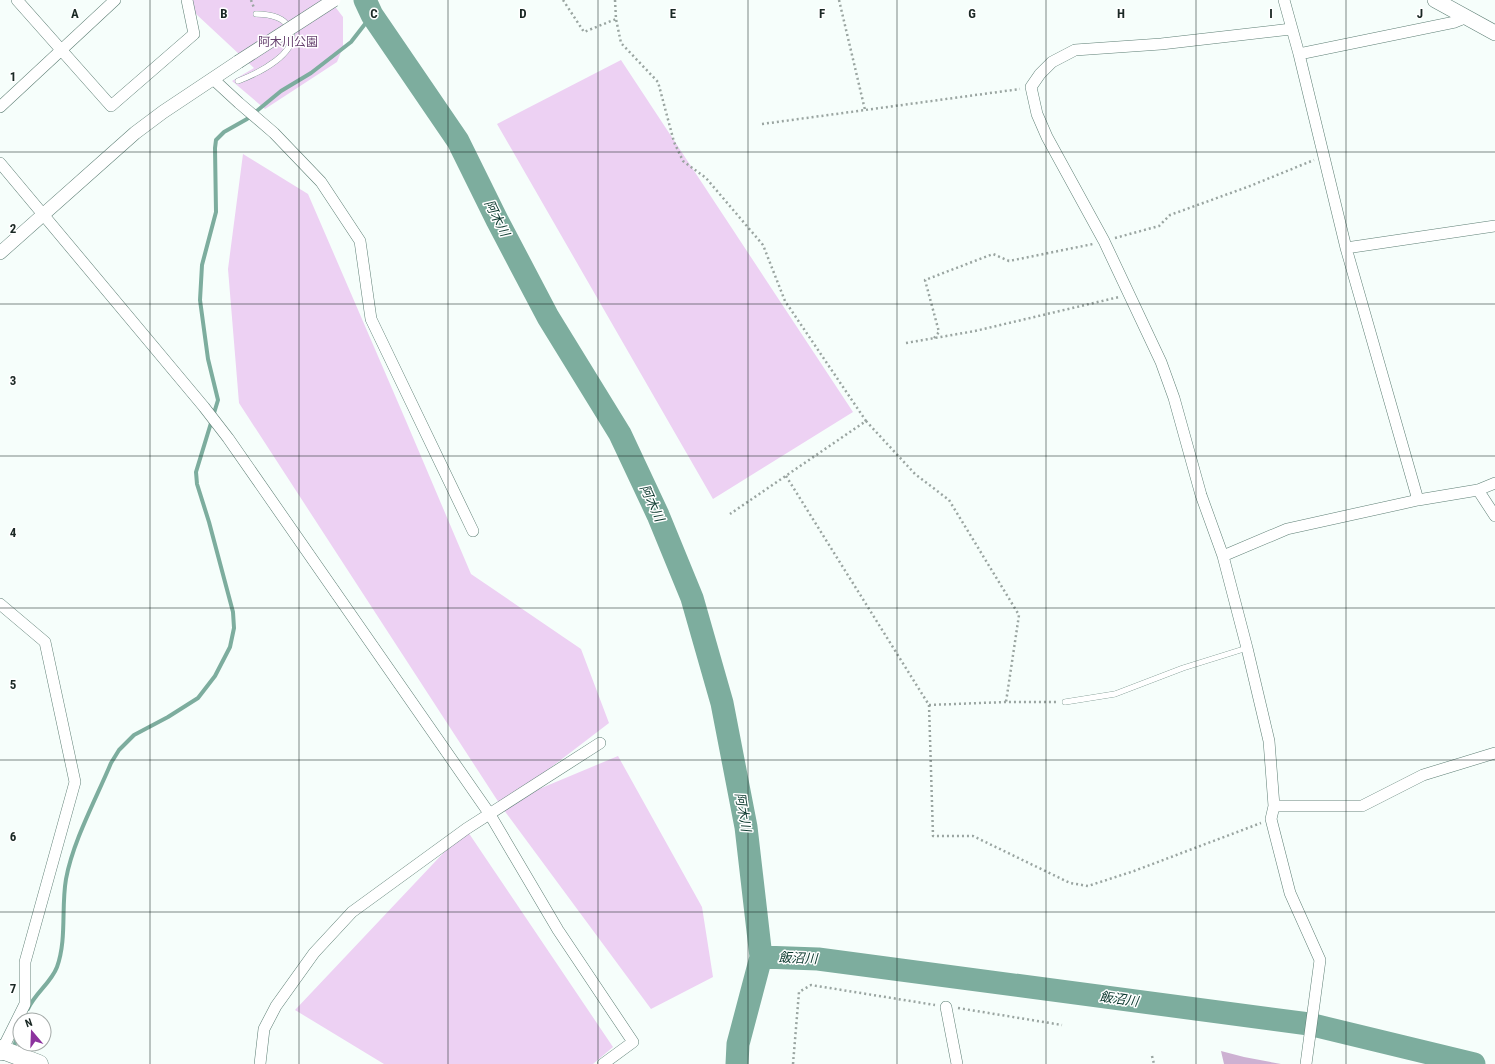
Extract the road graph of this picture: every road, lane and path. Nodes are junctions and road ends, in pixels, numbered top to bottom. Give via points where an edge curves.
1 (17, 0) edge
2 (115, 0) edge
3 (187, 0) edge
4 (334, 0) edge
5 (563, 0) edge
6 (615, 0) edge
7 (839, 0) edge
8 (1284, 0) edge
9 (1435, 0) edge
10 (256, 14) dead end
11 (1464, 16) junction
12 (616, 19) junction
13 (1292, 29) junction
14 (1495, 33) edge
15 (62, 50) junction
16 (1299, 54) junction
17 (213, 79) junction
18 (238, 81) dead end
19 (1031, 87) junction
20 (0, 107) edge
21 (865, 110) junction
22 (762, 124) dead end
23 (0, 163) edge
24 (44, 214) junction
25 (1495, 226) edge
26 (1346, 248) junction
27 (0, 253) edge
28 (1129, 295) junction
29 (906, 343) dead end
30 (866, 421) junction
31 (786, 476) junction
32 (1495, 483) edge
33 (1478, 490) junction
34 (1418, 500) junction
35 (730, 514) dead end
36 (1495, 516) edge
37 (473, 531) dead end
38 (1223, 556) junction
39 (0, 604) edge
40 (1247, 648) junction
41 (1006, 702) junction
42 (1065, 702) joint
43 (930, 705) junction
44 (600, 743) dead end
45 (1495, 753) edge
46 (1274, 806) junction
47 (489, 813) junction
48 (1271, 819) junction
49 (946, 1006) junction
50 (1062, 1025) dead end
51 (1, 1052) edge
52 (1152, 1056) dead end
53 (34, 1062) edge
54 (1306, 1062) edge
55 (260, 1064) edge
56 (603, 1064) edge
57 (793, 1064) edge
58 (957, 1064) edge
59 (1154, 1064) edge

1 - 15 street
2 - 15 street
3 - 15 street via 194,34 111,106
4 - 17 street, bridge
5 - 12 path via 584,32
6 - 12 path
7 - 21 path
8 - 13 street
9 - 11 main road
10 - 18 lane via 273,16 287,24 291,31 291,46 272,63 252,76
11 - 14 main road
11 - 16 street via 1455,22
12 - 30 path via 621,43 658,82 674,142 683,162 706,178 763,245 785,301
13 - 16 street
13 - 19 street via 1161,44 1075,50 1052,62
15 - 20 street
16 - 26 street
17 - 24 street via 135,133
17 - 37 street via 274,132 321,182 360,241 371,319
19 - 21 path
19 - 28 street via 1037,114 1047,137 1104,241
21 - 22 path
23 - 24 street
24 - 27 street
24 - 47 street via 228,438
25 - 26 street
26 - 34 street
28 - 29 path via 975,331
28 - 38 street via 1161,362 1174,398 1200,495
30 - 31 path
30 - 41 path via 915,474 949,500 1019,615
31 - 35 path
31 - 43 path
32 - 33 street
33 - 34 street
33 - 36 street
34 - 38 street via 1287,529
38 - 40 street
39 - 51 street via 44,642 75,782 25,962 25,1004
40 - 42 lane via 1183,668 1115,694
40 - 46 street via 1269,741
41 - 42 path
41 - 43 path
43 - 48 path via 933,836 973,836 1070,883 1088,886
44 - 47 street
45 - 46 street via 1423,776 1362,806
46 - 48 street
47 - 55 street via 352,912 314,953 276,1006 264,1029
47 - 56 street via 558,930 633,1042
48 - 54 street via 1290,893 1320,960
49 - 50 path
49 - 57 path via 811,985 799,992
49 - 58 street
51 - 53 highway
52 - 59 path

